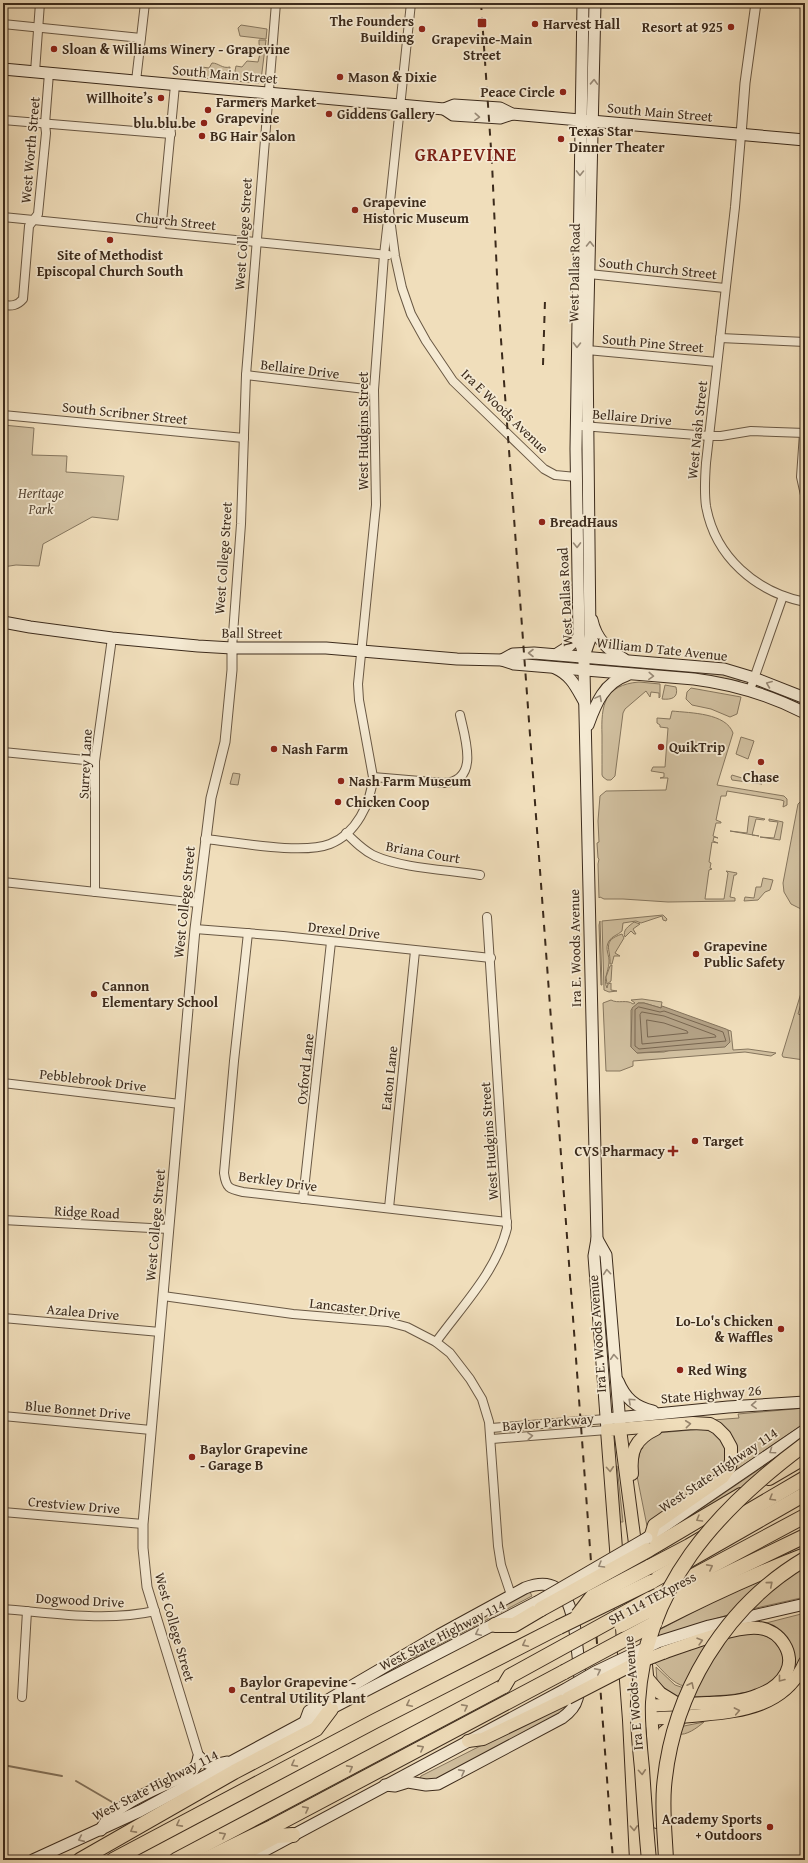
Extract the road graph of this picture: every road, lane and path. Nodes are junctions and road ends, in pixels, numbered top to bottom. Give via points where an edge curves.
1 (40, 3) edge
2 (145, 3) edge
3 (276, 3) edge
4 (411, 3) edge
5 (583, 3) edge
6 (596, 3) edge
7 (756, 3) edge
8 (3, 24) edge
9 (38, 28) junction
10 (141, 38) junction
11 (3, 69) edge
12 (35, 72) junction
13 (49, 73) junction
14 (136, 81) junction
15 (175, 85) junction
16 (268, 92) junction
17 (400, 104) junction
18 (3, 120) edge
19 (581, 120) junction
20 (593, 121) junction
21 (45, 124) junction
22 (171, 134) junction
23 (741, 135) junction
24 (805, 140) edge
25 (390, 211) junction
26 (3, 217) edge
27 (34, 220) junction
28 (161, 232) junction
29 (256, 242) junction
30 (384, 255) junction
31 (395, 256) junction
32 (589, 274) junction
33 (725, 288) junction
34 (577, 291) junction
35 (3, 305) edge
36 (588, 327) junction
37 (720, 338) junction
38 (805, 342) edge
39 (587, 350) junction
40 (717, 362) junction
41 (246, 375) junction
42 (374, 390) junction
43 (3, 415) edge
44 (581, 426) junction
45 (805, 433) edge
46 (709, 436) junction
47 (244, 438) junction
48 (576, 477) junction
49 (805, 495) edge
50 (588, 523) junction
51 (783, 596) junction
52 (590, 601) junction
53 (805, 602) edge
54 (3, 622) edge
55 (578, 637) junction
56 (112, 638) junction
57 (232, 648) junction
58 (361, 651) junction
59 (557, 654) junction
60 (584, 656) junction
61 (502, 660) junction
62 (627, 660) junction
63 (549, 666) junction
64 (584, 671) junction
65 (628, 675) junction
66 (754, 678) junction
67 (750, 690) junction
68 (805, 698) edge
69 (585, 703) junction
70 (805, 712) edge
71 (460, 715) dead end
72 (586, 734) junction
73 (3, 752) edge
74 (95, 761) junction
75 (373, 777) junction
76 (346, 833) junction
77 (205, 839) junction
78 (480, 875) dead end
79 (3, 882) edge
80 (95, 892) junction
81 (198, 903) junction
82 (487, 917) dead end
83 (195, 929) junction
84 (248, 933) junction
85 (332, 942) junction
86 (415, 950) junction
87 (491, 958) junction
88 (3, 1082) edge
89 (180, 1104) junction
90 (303, 1199) junction
91 (389, 1208) junction
92 (3, 1220) edge
93 (507, 1222) junction
94 (169, 1229) junction
95 (597, 1239) junction
96 (163, 1296) junction
97 (3, 1318) edge
98 (160, 1332) junction
99 (436, 1342) junction
100 (616, 1374) junction
101 (805, 1402) edge
102 (659, 1413) junction
103 (3, 1416) edge
104 (619, 1423) junction
105 (606, 1425) junction
106 (660, 1427) junction
107 (490, 1428) junction
108 (151, 1430) junction
109 (805, 1430) edge
110 (492, 1439) junction
111 (805, 1444) edge
112 (805, 1457) edge
113 (805, 1478) edge
114 (805, 1494) edge
115 (3, 1512) edge
116 (805, 1516) edge
117 (143, 1524) junction
118 (633, 1530) junction
119 (805, 1536) edge
120 (648, 1541) junction
121 (805, 1555) edge
122 (805, 1559) edge
123 (511, 1595) junction
124 (651, 1604) junction
125 (805, 1604) edge
126 (3, 1608) edge
127 (27, 1611) junction
128 (155, 1611) junction
129 (577, 1617) junction
130 (495, 1625) joint
131 (661, 1648) junction
132 (805, 1662) edge
133 (648, 1678) junction
134 (22, 1697) dead end
135 (679, 1704) junction
136 (650, 1706) junction
137 (331, 1709) junction
138 (628, 1714) junction
139 (684, 1717) junction
140 (651, 1719) junction
141 (305, 1722) junction
142 (468, 1742) joint
143 (199, 1757) junction
144 (241, 1758) junction
145 (654, 1764) junction
146 (385, 1785) junction
147 (101, 1830) junction
148 (293, 1835) junction
149 (33, 1860) edge
150 (80, 1860) edge
151 (113, 1860) edge
152 (176, 1860) edge
153 (204, 1860) edge
154 (231, 1860) edge
155 (247, 1860) edge
156 (636, 1860) edge
157 (649, 1860) edge
158 (660, 1860) edge
159 (666, 1860) edge

1 - 9 street
2 - 10 street
3 - 16 street, West College Street
4 - 17 street, West Hudgins Street
5 - 19 main road, West Dallas Road
20 -> 6 main road, West Dallas Road
7 - 23 street
8 - 9 street
9 - 10 street
9 - 12 street
10 - 14 street
11 - 12 main road, South Main Street
12 - 13 main road, South Main Street
13 - 14 main road, South Main Street
13 - 21 street, West Worth Street
14 - 15 main road, South Main Street
15 - 16 main road, South Main Street
15 - 22 street
16 - 17 main road, South Main Street
16 - 29 street, West College Street
17 - 19 main road, South Main Street via 444,109 454,105 500,108 512,114
17 - 25 street, West Hudgins Street
18 - 21 street
19 - 20 main road, South Main Street
19 -> 34 main road, West Dallas Road
20 - 23 main road, South Main Street
32 -> 20 main road, West Dallas Road
21 - 22 street
21 - 27 street, West Worth Street via 38,214
22 - 28 street
23 - 24 main road, South Main Street
23 - 33 street, West Nash Street
25 - 30 street, West Hudgins Street
25 - 31 street, West Hudgins Street
26 - 27 street, Church Street
27 - 28 street, Church Street
27 - 35 street, West Worth Street via 29,226 23,299 13,306
28 - 29 street, Church Street
29 - 30 street, Church Street
29 - 41 street, West College Street
30 - 31 street, Church Street
30 - 42 street, West Hudgins Street
31 - 48 street, Ira E Woods Avenue via 411,314 453,381 544,469 555,475
32 - 33 street, South Church Street
32 - 36 main road, West Dallas Road
33 - 37 street, West Nash Street
34 - 36 main road via 581,292 583,298
34 -> 44 main road, West Dallas Road
36 - 39 main road, West Dallas Road
37 - 38 street, South Pine Street
37 - 40 street, West Nash Street
39 - 40 street, South Pine Street
39 - 44 main road, West Dallas Road
40 - 46 street, West Nash Street
41 - 42 street, Bellaire Drive
41 - 47 street, West College Street
42 - 58 street, West Hudgins Street via 376,505
43 - 47 street, South Scribner Street
44 - 46 street, Bellaire Drive
44 - 48 main road, West Dallas Road
44 - 50 main road, West Dallas Road
45 - 46 street, Bellaire Drive via 750,431
45 - 49 street via 800,477
46 - 51 street, West Nash Street via 706,506 715,533 722,547 741,570 757,583
47 - 57 street, West College Street
48 - 50 main road via 580,483
48 -> 55 main road, West Dallas Road
50 - 52 main road, West Dallas Road
51 - 53 street, West Nash Street
51 - 66 street
52 - 60 main road, West Dallas Road via 590,639
52 - 62 main road via 593,622 599,638 609,649
54 - 56 main road, Ball Street
55 - 59 main road
55 - 60 main road, West Dallas Road
56 - 57 main road, Ball Street
56 - 74 street, Surrey Lane
57 - 58 main road, Ball Street via 326,648
57 - 77 street, West College Street via 225,742 211,798
58 - 61 main road, Ball Street via 484,661
58 - 75 street, West Hudgins Street via 359,700
59 - 60 main road, Ball Street
59 -> 61 main road, Ball Street via 513,654
60 - 62 main road, William D Tate Avenue
60 - 64 main road, Ira E. Woods Avenue
61 - 63 main road, Ball Street via 514,664
62 - 66 main road, William D Tate Avenue via 719,668
63 - 64 main road, Ball Street
63 - 69 main road via 568,676
64 - 65 main road, William D Tate Avenue
64 - 69 main road, Ira E. Woods Avenue
65 -> 67 main road, William D Tate Avenue via 694,679
72 -> 65 main road via 592,713 604,690 618,678
66 - 67 street
68 -> 66 main road, William D Tate Avenue
67 - 70 main road, William D Tate Avenue
69 - 72 main road, Ira E. Woods Avenue
71 - 75 street via 467,751 466,769 461,779 444,783
72 - 95 main road, Ira E. Woods Avenue
73 - 74 street
74 - 80 street, Surrey Lane
75 - 76 street, West Hudgins Street via 366,807
76 - 77 street, West Hudgins Street via 330,844 308,848 271,847
76 - 78 street, Briana Court via 374,856 390,862
77 - 81 street, West College Street
79 - 80 street
80 - 81 street
81 - 83 street, West College Street
82 - 87 street, West Hudgins Street
83 - 84 street, Drexel Drive
83 - 89 street, West College Street
84 - 85 street, Drexel Drive
84 - 90 street, Berkley Drive via 234,1061 225,1183 234,1190 243,1192
85 - 86 street, Drexel Drive
85 - 90 street, Oxford Lane
86 - 87 street, Drexel Drive
86 - 91 street, Eaton Lane
87 - 93 street, West Hudgins Street via 499,1126
88 - 89 street, Pebblebrook Drive
89 - 94 street, West College Street
90 - 91 street, Berkley Drive
91 - 93 street, Berkley Drive
92 - 94 street, Ridge Road
93 - 99 street, West Hudgins Street via 502,1246 491,1268
94 - 96 street, West College Street
100 -> 95 main road, Ira E. Woods Avenue via 606,1255
95 - 105 main road, Ira E. Woods Avenue via 594,1256
96 - 98 street, West College Street
96 - 99 street, Lancaster Drive via 293,1314 388,1322 407,1327
97 - 98 street, Azalea Drive
98 - 108 street, West College Street
99 - 107 street, Lancaster Drive via 450,1353 470,1379 482,1400
102 -> 100 main road via 643,1409 631,1401 624,1393
100 - 104 main road, Ira E. Woods Avenue
101 -> 102 main road, State Highway 26
102 - 104 main road, State Highway 26
103 - 108 street, Blue Bonnet Drive
104 - 105 main road
104 - 106 main road
104 - 118 main road, Ira E Woods Avenue
105 - 107 street, Baylor Parkway
110 -> 105 street, Baylor Parkway
105 -> 138 main road, Ira E Woods Avenue
106 - 118 main road via 643,1436 633,1452 632,1471 637,1521
106 -> 120 main road via 701,1423 717,1428 729,1441 732,1460 723,1477 654,1525
107 - 110 street, Lancaster Drive
108 - 117 street, West College Street
109 -> 120 main road, West State Highway 114
110 - 123 street, Lancaster Drive via 498,1546
111 -> 157 highway, bridge via 758,1480 717,1522 678,1573 657,1616 642,1667 638,1704
112 -> 120 highway
113 -> 129 highway, bridge via 689,1546 592,1597
114 - 129 highway, bridge via 651,1582
115 - 117 street, Crestview Drive
124 -> 116 highway, SH 114 TEXpress
117 - 128 street, West College Street via 145,1572
118 - 133 main road, Ira E Woods Avenue
119 - 124 highway
120 -> 130 highway, bridge via 539,1606 514,1625
153 -> 121 highway, bridge via 286,1820 655,1623 764,1570
159 -> 122 highway, bridge via 664,1787 673,1733 684,1701 702,1665 733,1620 772,1582
123 - 141 main road via 309,1711
146 -> 123 main road via 395,1786 408,1782 438,1784 562,1718 574,1707 579,1688 572,1608 563,1594 547,1585 532,1585
152 -> 124 highway, bridge via 504,1686
125 - 131 main road via 709,1626
126 - 127 street, Dogwood Drive
127 - 128 street, Dogwood Drive via 105,1616
127 - 134 street
128 - 143 street, West College Street
129 -> 151 highway, bridge
130 -> 137 main road, West State Highway 114
131 -> 135 main road via 754,1627 773,1632 787,1649 786,1672 775,1686 758,1696 739,1700
142 -> 131 main road, bridge via 483,1739 566,1694 632,1666
139 -> 132 main road via 736,1712 772,1700 789,1686
133 - 135 main road via 660,1693
133 - 136 main road, Ira E Woods Avenue
135 - 136 main road
136 - 138 main road
136 - 140 main road, Ira E Woods Avenue
137 - 141 main road, West State Highway 114
137 -> 150 highway via 316,1729 234,1772
138 - 140 main road
138 -> 156 main road, Ira E Woods Avenue
139 - 140 main road
139 - 145 main road via 664,1732
140 - 145 main road, Ira E Woods Avenue
141 - 144 main road, West State Highway 114
142 - 146 main road
143 - 144 main road via 204,1762 215,1765
143 - 147 main road via 191,1773 125,1804 110,1815
144 - 147 main road, West State Highway 114
145 - 158 main road, Ira E Woods Avenue
146 - 148 main road
147 -> 149 main road, West State Highway 114
148 - 154 highway via 276,1836
148 - 155 main road

